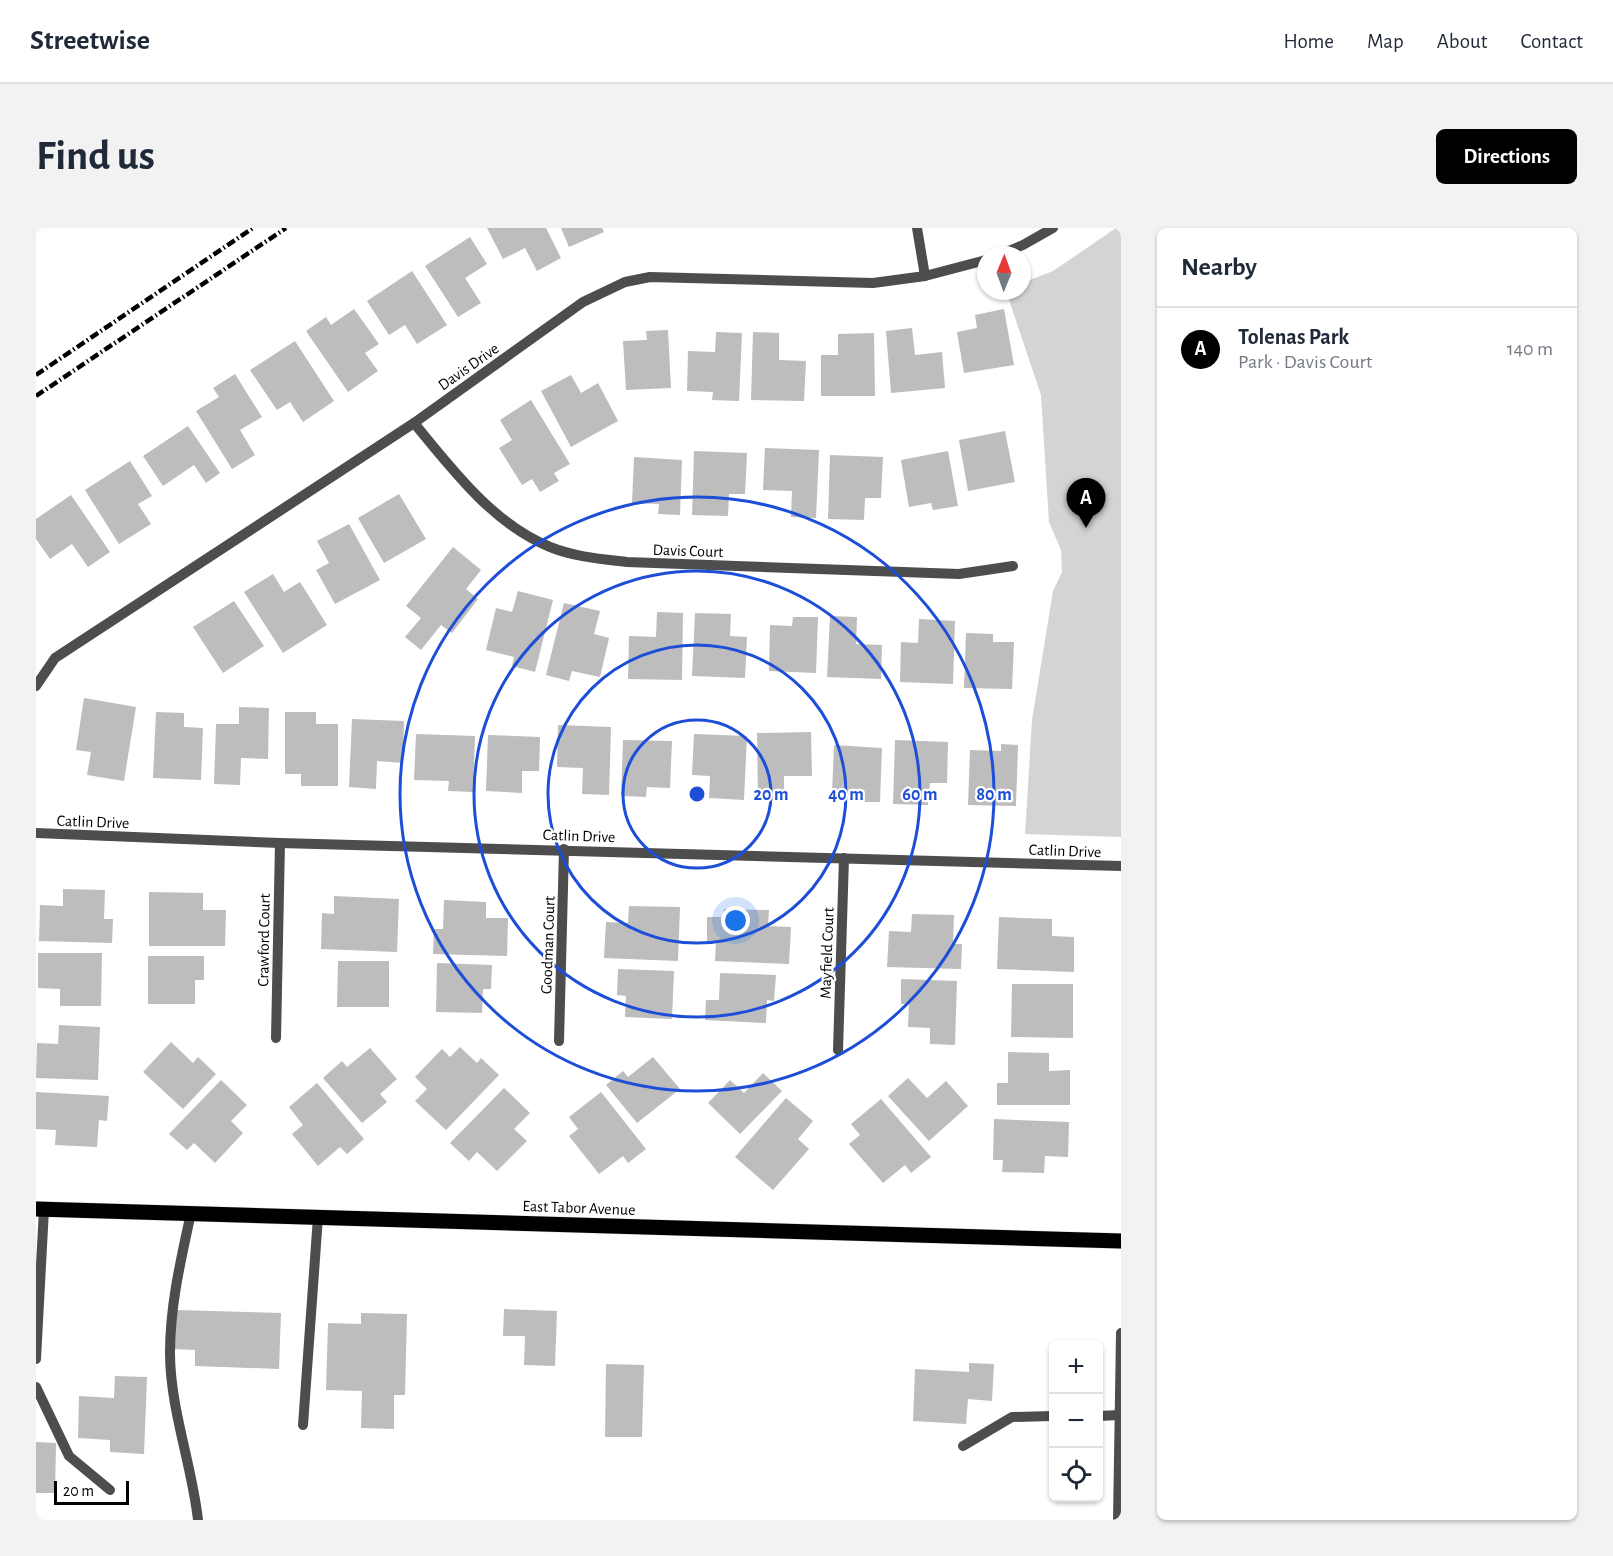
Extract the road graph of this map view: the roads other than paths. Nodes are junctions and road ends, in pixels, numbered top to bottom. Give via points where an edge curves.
1 (917, 228) edge
2 (1053, 228) edge
3 (1021, 246) edge
4 (977, 262) edge
5 (925, 276) junction
6 (414, 423) junction
7 (1013, 566) dead end
8 (36, 686) edge
9 (36, 833) edge
10 (280, 843) junction
11 (564, 849) junction
12 (844, 858) junction
13 (1121, 866) edge
14 (276, 1038) dead end
15 (559, 1041) dead end
16 (838, 1050) dead end
17 (40, 1209) edge
18 (191, 1213) junction
19 (318, 1216) junction
20 (1121, 1241) edge
21 (1121, 1333) edge
22 (36, 1359) edge
23 (36, 1387) edge
24 (1120, 1415) edge
25 (1049, 1416) edge
26 (1103, 1416) edge
27 (303, 1425) dead end
28 (963, 1446) dead end
29 (110, 1490) dead end
30 (198, 1520) edge
31 (1118, 1520) edge

1 - 5 street
2 - 3 street
4 - 5 street, Davis Drive
5 - 6 street, Davis Drive via 873,283 650,278 626,282 584,302
6 - 7 street, Davis Court via 457,475 505,522 549,547 585,558 958,574
6 - 8 street, Davis Drive via 55,658
9 - 10 street, Catlin Drive
10 - 11 street, Catlin Drive
10 - 14 street, Crawford Court
11 - 12 street, Catlin Drive
11 - 15 street, Goodman Court
12 - 13 street, Catlin Drive
12 - 16 street, Mayfield Court
17 - 18 main road, East Tabor Avenue
17 - 22 street
18 - 19 main road, East Tabor Avenue
18 - 30 street via 174,1292 170,1355
19 - 20 main road, East Tabor Avenue
19 - 27 street
21 - 24 street
23 - 29 street via 69,1456
24 - 26 street
24 - 31 street
25 - 28 street via 1012,1417

